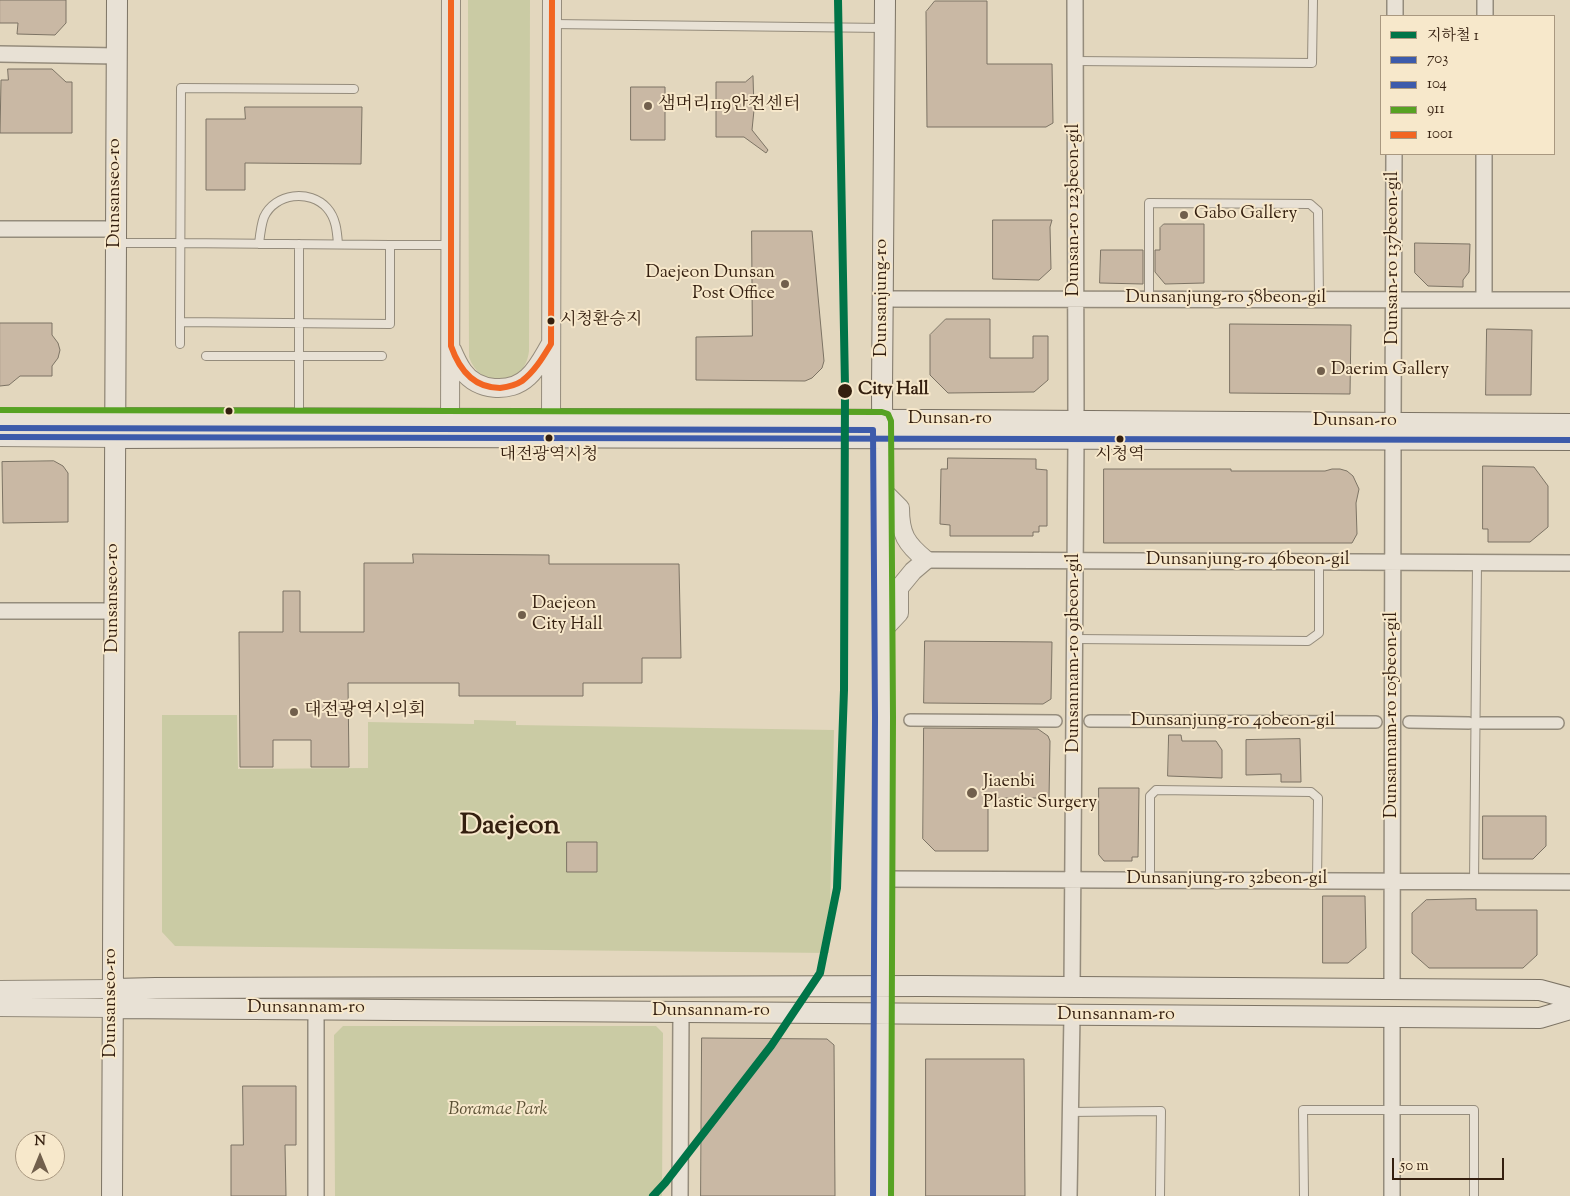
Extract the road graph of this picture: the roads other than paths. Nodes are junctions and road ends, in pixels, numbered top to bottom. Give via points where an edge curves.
1 (117, 0) edge
2 (451, 0) edge
3 (552, 0) edge
4 (885, 0) edge
5 (1075, 0) edge
6 (1312, 0) edge
7 (1395, 0) edge
8 (1485, 0) edge
9 (1395, 15) edge
10 (1484, 15) edge
11 (552, 24) junction
12 (884, 28) junction
13 (0, 54) edge
14 (117, 56) junction
15 (1075, 61) junction
16 (354, 89) dead end
17 (1394, 155) edge
18 (1484, 155) edge
19 (0, 229) edge
20 (116, 236) junction
21 (180, 243) junction
22 (259, 244) junction
23 (298, 244) junction
24 (338, 244) junction
25 (390, 245) junction
26 (450, 245) junction
27 (883, 299) junction
28 (1076, 299) junction
29 (1149, 299) junction
30 (1319, 299) junction
31 (1394, 300) junction
32 (1484, 300) junction
33 (1570, 300) edge
34 (180, 322) junction
35 (299, 323) junction
36 (180, 344) dead end
37 (551, 344) junction
38 (450, 346) junction
39 (206, 356) dead end
40 (299, 356) junction
41 (382, 356) dead end
42 (0, 419) edge
43 (299, 419) junction
44 (551, 420) junction
45 (1570, 424) edge
46 (115, 428) junction
47 (450, 428) junction
48 (882, 430) junction
49 (1076, 430) junction
50 (1393, 432) junction
51 (0, 437) edge
52 (1570, 440) edge
53 (883, 491) junction
54 (926, 560) junction
55 (1076, 560) junction
56 (1320, 561) junction
57 (1393, 562) junction
58 (1477, 563) junction
59 (1570, 563) edge
60 (0, 611) edge
61 (114, 611) junction
62 (884, 629) junction
63 (1075, 639) junction
64 (910, 720) dead end
65 (1056, 721) dead end
66 (1090, 721) dead end
67 (1376, 722) dead end
68 (1409, 722) dead end
69 (1469, 723) dead end
70 (1481, 723) dead end
71 (1558, 723) dead end
72 (884, 879) junction
73 (1073, 880) junction
74 (1150, 880) junction
75 (1317, 881) junction
76 (1392, 882) junction
77 (1474, 882) junction
78 (1570, 882) edge
79 (883, 986) junction
80 (1072, 987) junction
81 (1392, 989) junction
82 (0, 990) edge
83 (1570, 998) edge
84 (113, 999) junction
85 (0, 1007) edge
86 (1570, 1009) edge
87 (316, 1010) junction
88 (681, 1012) junction
89 (883, 1013) junction
90 (1072, 1015) junction
91 (1392, 1017) junction
92 (1392, 1109) junction
93 (1069, 1112) junction
94 (112, 1196) edge
95 (316, 1196) edge
96 (680, 1196) edge
97 (882, 1196) edge
98 (1069, 1196) edge
99 (1160, 1196) edge
100 (1304, 1196) edge
101 (1392, 1196) edge
102 (1474, 1196) edge

1 - 14 main road, Dunsanseo-ro
2 - 26 street
3 - 11 street
4 - 12 main road, Dunsanjung-ro
5 - 15 street, Dunsan-ro 123beon-gil
6 - 15 lane via 1312,63
7 - 9 street
8 - 10 street
11 - 12 lane
11 - 37 street
12 - 27 main road, Dunsanjung-ro
13 - 14 street
14 - 20 main road, Dunsanseo-ro
15 - 28 street, Dunsan-ro 123beon-gil
16 - 21 lane via 181,88
17 - 31 street, Dunsan-ro 137beon-gil
18 - 32 street
19 - 20 street
20 - 21 lane
20 - 46 main road, Dunsanseo-ro
21 - 22 lane
21 - 34 lane
22 - 23 lane
22 - 24 lane via 265,216 272,206 292,196 304,196 327,207 334,218
23 - 24 lane
23 - 35 lane
24 - 25 lane
25 - 26 lane
25 - 35 lane via 390,324
26 - 38 street
27 - 28 street, Dunsanjung-ro 58beon-gil
27 - 48 main road, Dunsanjung-ro
28 - 29 street, Dunsanjung-ro 58beon-gil
28 - 49 street, Dunsan-ro 123beon-gil
29 - 30 street, Dunsanjung-ro 58beon-gil
29 - 30 lane via 1149,203 1310,204 1318,211
30 - 31 street, Dunsanjung-ro 58beon-gil
31 - 32 street, Dunsanjung-ro 58beon-gil
31 - 50 street, Dunsan-ro 137beon-gil
32 - 33 street, Dunsanjung-ro 58beon-gil
34 - 35 lane
34 - 36 lane
35 - 40 lane
37 - 38 street via 527,378 514,386 498,388 473,381 463,372
37 - 44 street
38 - 47 street
39 - 40 lane
40 - 41 lane
40 - 43 lane
42 - 46 street, Dunsan-ro
43 - 46 main road, Dunsan-ro
43 - 47 main road, Dunsan-ro
44 - 47 main road, Dunsan-ro
44 - 48 main road, Dunsan-ro
45 - 50 main road, Dunsan-ro
46 - 47 main road, Dunsan-ro
46 - 51 street, Dunsan-ro
46 - 61 main road, Dunsanseo-ro
47 - 48 main road, Dunsan-ro
48 - 49 main road, Dunsan-ro
48 - 53 main road, Dunsanjung-ro
49 - 50 main road, Dunsan-ro
49 - 55 street, Dunsannam-ro 91beon-gil
50 - 52 main road, Dunsan-ro
50 - 57 street, Dunsannam-ro 105beon-gil
53 - 54 street via 900,508 900,527 912,549
53 - 62 main road, Dunsanjung-ro
54 - 55 street, Dunsanjung-ro 46beon-gil
54 - 62 street via 899,588 899,613
55 - 56 street, Dunsanjung-ro 46beon-gil
55 - 63 street, Dunsannam-ro 91beon-gil
56 - 57 street, Dunsanjung-ro 46beon-gil
56 - 63 lane via 1320,633 1308,641
57 - 58 street, Dunsanjung-ro 46beon-gil
57 - 76 street, Dunsannam-ro 105beon-gil
58 - 59 street, Dunsanjung-ro 46beon-gil
58 - 77 lane
60 - 61 street
61 - 84 main road, Dunsanseo-ro
62 - 72 main road, Dunsanjung-ro
63 - 73 street, Dunsannam-ro 91beon-gil
64 - 65 street
66 - 67 street, Dunsanjung-ro 40beon-gil
68 - 69 street
70 - 71 street
72 - 73 street, Dunsanjung-ro 32beon-gil
72 - 79 main road, Dunsanjung-ro
73 - 74 street, Dunsanjung-ro 32beon-gil
73 - 80 street, Dunsannam-ro 91beon-gil
74 - 75 street, Dunsanjung-ro 32beon-gil
74 - 75 lane via 1150,796 1156,790 1311,792 1318,798
75 - 76 street, Dunsanjung-ro 32beon-gil
76 - 77 street, Dunsanjung-ro 32beon-gil
76 - 81 street, Dunsannam-ro 105beon-gil
77 - 78 street, Dunsanjung-ro 32beon-gil
79 - 80 main road, Dunsannam-ro
79 - 84 main road, Dunsannam-ro via 156,988
79 - 89 main road, Dunsanjung-ro
80 - 81 main road, Dunsannam-ro
81 - 83 main road, Dunsannam-ro via 1540,990
82 - 84 street, Dunsannam-ro
84 - 85 street, Dunsannam-ro
84 - 87 main road, Dunsannam-ro
84 - 94 main road, Dunsanseo-ro
86 - 91 main road, Dunsannam-ro via 1540,1018
87 - 88 main road, Dunsannam-ro
87 - 95 street
88 - 89 main road, Dunsannam-ro
88 - 96 street
89 - 90 main road, Dunsannam-ro
89 - 97 main road, Dunsanjung-ro
90 - 91 main road, Dunsannam-ro
90 - 93 street
91 - 92 street
92 - 100 lane via 1303,1110
92 - 101 street
92 - 102 lane via 1474,1110
93 - 98 street
93 - 99 lane via 1161,1111

